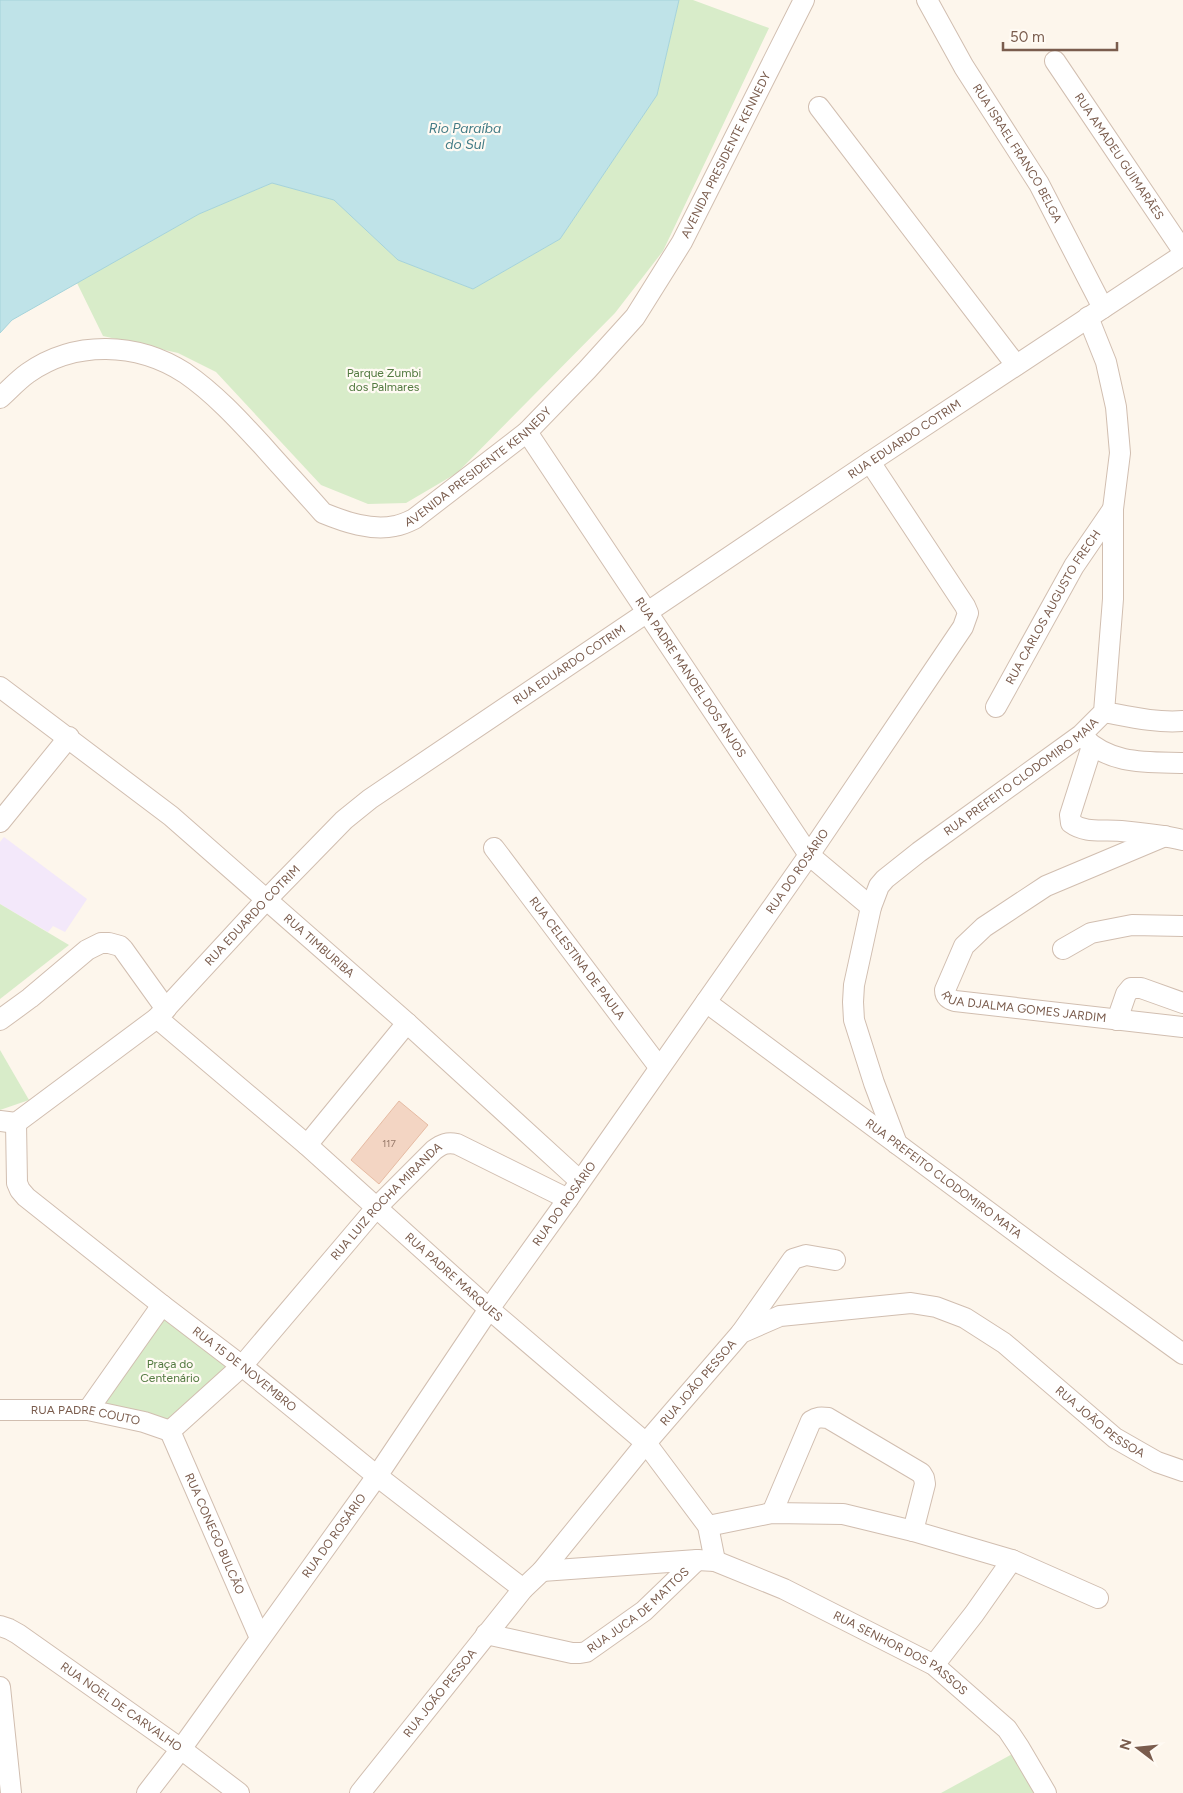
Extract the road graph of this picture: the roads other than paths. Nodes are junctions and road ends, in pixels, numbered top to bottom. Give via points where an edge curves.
1 (804, 0) edge
2 (927, 0) edge
3 (1055, 61) dead end
4 (819, 107) dead end
5 (1183, 253) edge
6 (1096, 312) junction
7 (1016, 365) junction
8 (0, 398) edge
9 (527, 432) junction
10 (870, 462) junction
11 (1113, 509) junction
12 (647, 611) junction
13 (0, 686) edge
14 (996, 707) dead end
15 (1104, 712) junction
16 (1183, 721) edge
17 (69, 737) junction
18 (1087, 741) junction
19 (1183, 763) edge
20 (0, 822) edge
21 (1174, 838) edge
22 (494, 848) dead end
23 (809, 855) junction
24 (266, 900) junction
25 (871, 907) junction
26 (1183, 926) edge
27 (1063, 949) dead end
28 (706, 1002) junction
29 (1183, 1003) edge
30 (161, 1013) junction
31 (0, 1020) edge
32 (1117, 1020) junction
33 (407, 1024) junction
34 (1183, 1027) edge
35 (659, 1067) junction
36 (8, 1122) edge
37 (897, 1144) junction
38 (307, 1145) junction
39 (580, 1181) junction
40 (568, 1199) junction
41 (376, 1208) junction
42 (835, 1260) dead end
43 (162, 1306) junction
44 (489, 1308) junction
45 (741, 1333) junction
46 (1183, 1354) edge
47 (242, 1366) junction
48 (0, 1410) edge
49 (88, 1410) junction
50 (170, 1431) junction
51 (646, 1443) junction
52 (1183, 1471) edge
53 (377, 1476) junction
54 (772, 1513) junction
55 (708, 1526) junction
56 (913, 1531) junction
57 (1012, 1560) junction
58 (706, 1561) junction
59 (542, 1571) junction
60 (522, 1589) junction
61 (1098, 1598) dead end
62 (0, 1626) edge
63 (486, 1634) junction
64 (260, 1638) junction
65 (934, 1665) junction
66 (0, 1687) edge
67 (181, 1749) junction
68 (11, 1793) edge
69 (147, 1793) edge
70 (239, 1793) edge
71 (360, 1793) edge
72 (1046, 1793) edge

1 - 9 street, AVENIDA PRESIDENTE KENNEDY via 682,242 635,316
2 - 6 street, RUA ISRAEL FRANCO BELGA via 964,66 1039,184
3 - 5 street, RUA AMADEU GUIMARÃES
4 - 7 street
5 - 6 street, RUA EDUARDO COTRIM
6 - 7 street, RUA EDUARDO COTRIM
6 - 11 street, RUA PREFEITO CLODOMIRO MAIA via 1116,407 1120,453
7 - 10 street, RUA EDUARDO COTRIM
8 - 9 street, AVENIDA PRESIDENTE KENNEDY via 27,373 69,353 98,348 155,358 184,373 228,408 323,513 344,522 374,527 395,526 414,520
9 - 12 street, RUA PADRE MANOEL DOS ANJOS
10 - 12 street, RUA EDUARDO COTRIM
10 - 23 street, RUA DO ROSÁRIO via 968,613 963,626
11 - 14 street, RUA CARLOS AUGUSTO FRECH via 1074,566
11 - 15 street, RUA PREFEITO CLODOMIRO MAIA via 1113,599
12 - 23 street, RUA PADRE MANOEL DOS ANJOS
12 - 24 street, RUA EDUARDO COTRIM via 370,799 344,820
13 - 17 street, RUA TIMBURIBA
15 - 16 street via 1164,722
15 - 18 street, RUA PREFEITO CLODOMIRO MAIA
17 - 20 street
17 - 24 street, RUA TIMBURIBA via 171,816
18 - 19 street via 1103,753 1131,761
18 - 21 street via 1070,815 1071,823 1086,830
18 - 25 street, RUA PREFEITO CLODOMIRO MAIA via 919,852 885,879
21 - 32 street, RUA DJALMA GOMES JARDIM via 1046,886 984,927 960,954 945,990 945,995 955,1001
22 - 35 street, RUA CELESTINA DE PAULA
23 - 25 street, RUA PADRE MANOEL DOS ANJOS
23 - 28 street, RUA DO ROSÁRIO
24 - 30 street, RUA EDUARDO COTRIM
24 - 33 street, RUA TIMBURIBA
25 - 37 street, RUA PREFEITO CLODOMIRO MAIA via 854,985 854,1020
26 - 27 street via 1132,925 1091,934
28 - 35 street, RUA DO ROSÁRIO
28 - 37 street, RUA PREFEITO CLODOMIRO MATA
29 - 32 street, RUA DJALMA GOMES JARDIM via 1141,988 1131,988
30 - 31 street, RUA PADRE MARQUES via 124,949 101,943 87,950
30 - 36 street, RUA EDUARDO COTRIM
30 - 38 street, RUA PADRE MARQUES
32 - 34 street, RUA DJALMA GOMES JARDIM
33 - 38 street
33 - 39 street, RUA TIMBURIBA
35 - 39 street, RUA DO ROSÁRIO
36 - 43 street, RUA 15 DE NOVEMBRO via 20,1190
37 - 46 street, RUA PREFEITO CLODOMIRO MATA
38 - 41 street, RUA PADRE MARQUES
39 - 40 street, RUA DO ROSÁRIO
40 - 41 street, RUA LUIZ ROCHA MIRANDA via 450,1142 434,1150
40 - 44 street, RUA DO ROSÁRIO
41 - 44 street, RUA PADRE MARQUES
41 - 47 street, RUA LUIZ ROCHA MIRANDA
42 - 45 street via 806,1255 793,1259
43 - 47 street, RUA 15 DE NOVEMBRO
43 - 49 street
44 - 51 street, RUA PADRE MARQUES
44 - 53 street, RUA DO ROSÁRIO
45 - 51 street, RUA JOÃO PESSOA
45 - 52 street, RUA JOÃO PESSOA via 780,1316 911,1303 936,1307 965,1318 1004,1342 1115,1438 1157,1462
47 - 50 street
47 - 53 street, RUA 15 DE NOVEMBRO
48 - 49 street, RUA PADRE COUTO
49 - 50 street, RUA PADRE COUTO
50 - 64 street, RUA CONEGO BULCÃO
51 - 55 street, RUA PADRE MARQUES
51 - 59 street, RUA JOÃO PESSOA
53 - 60 street, RUA 15 DE NOVEMBRO
53 - 64 street, RUA DO ROSÁRIO
54 - 55 street
54 - 56 street via 843,1514
54 - 56 street via 812,1421 822,1417 921,1473 925,1484
55 - 58 street, RUA PADRE MARQUES
56 - 57 street
57 - 61 street
57 - 65 street
58 - 59 street
58 - 63 street, RUA JUCA DE MATTOS via 644,1610 580,1654
58 - 65 street, RUA SENHOR DOS PASSOS via 784,1589
59 - 60 street, RUA JOÃO PESSOA
60 - 63 street, RUA JOÃO PESSOA
62 - 67 street, RUA NOEL DE CARVALHO via 18,1634
63 - 71 street, RUA JOÃO PESSOA
64 - 67 street, RUA DO ROSÁRIO
65 - 72 street, RUA SENHOR DOS PASSOS via 1007,1730
66 - 68 street
67 - 69 street, RUA DO ROSÁRIO
67 - 70 street, RUA NOEL DE CARVALHO

